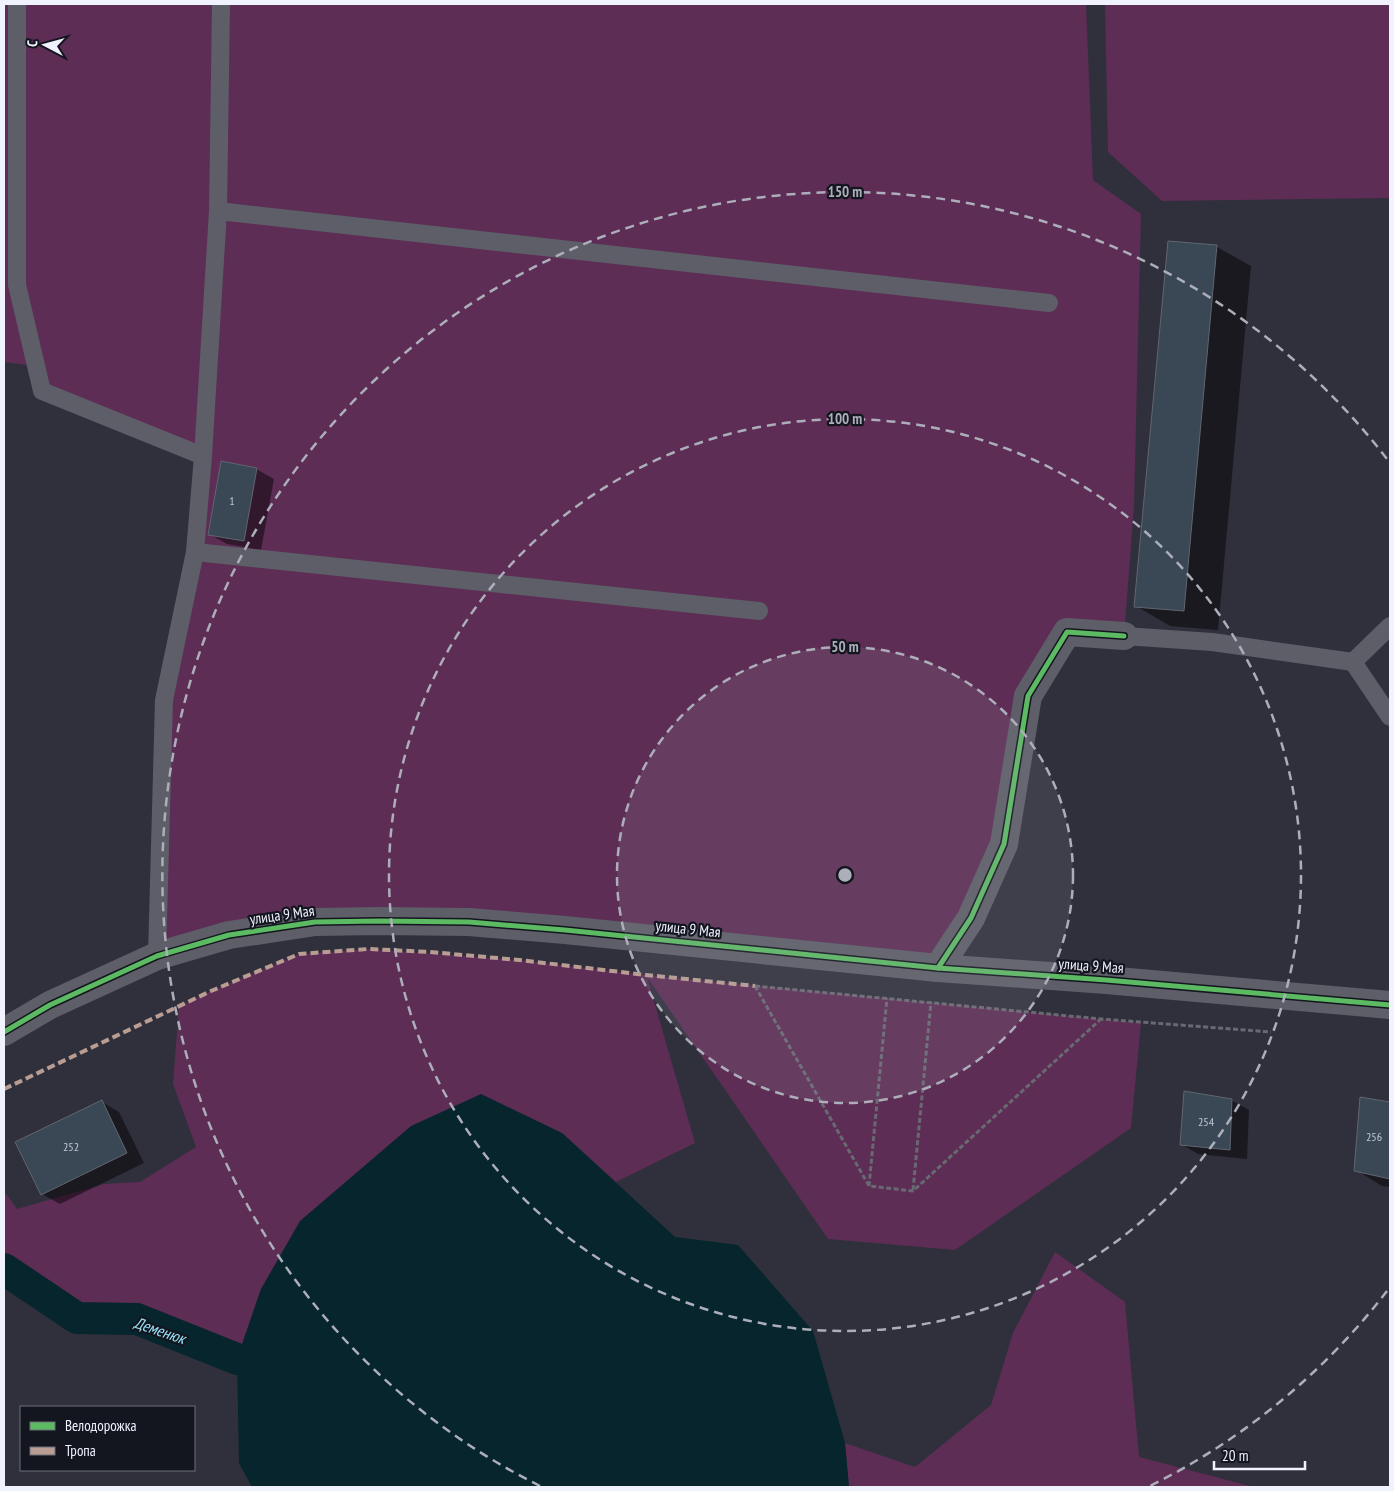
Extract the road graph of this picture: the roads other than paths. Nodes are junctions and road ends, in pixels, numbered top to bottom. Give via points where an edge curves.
1 (17, 4) edge
2 (221, 4) edge
3 (218, 211) junction
4 (1049, 303) dead end
5 (203, 456) junction
6 (195, 552) junction
7 (759, 611) dead end
8 (1390, 626) edge
9 (1124, 636) joint
10 (1352, 662) junction
11 (1390, 717) edge
12 (156, 956) junction
13 (938, 968) junction
14 (1390, 1005) edge
15 (4, 1032) edge

1 - 5 lane via 17,285 42,391
2 - 3 lane
3 - 4 lane
3 - 5 lane
5 - 6 lane
6 - 7 lane
6 - 12 lane via 164,700
8 - 10 lane
9 - 10 lane via 1212,642
9 - 13 street via 1066,632 1028,696 1004,844 971,918
10 - 11 lane
12 - 13 street, улица 9 Мая via 230,935 315,922 469,922
12 - 15 street, улица 9 Мая via 50,1006
13 - 14 street, улица 9 Мая

